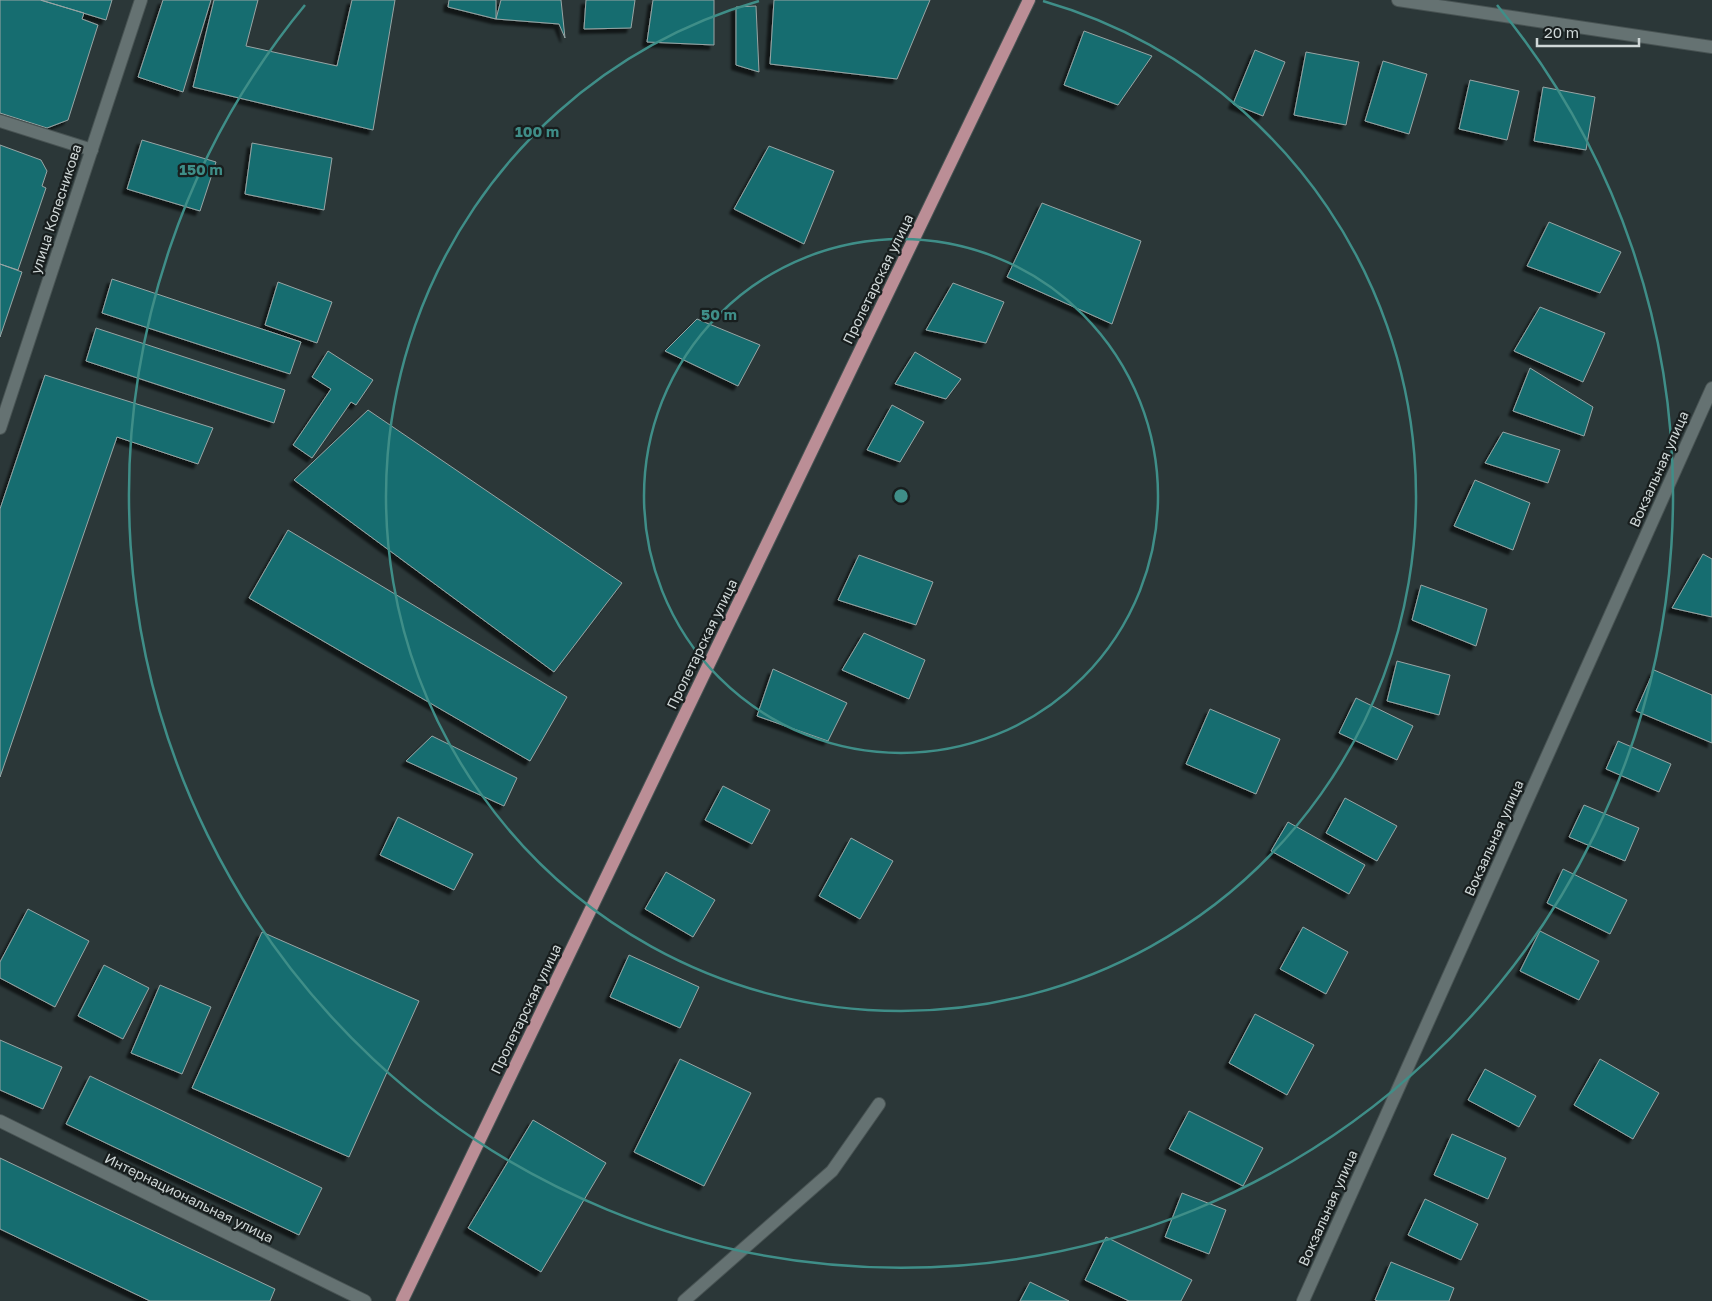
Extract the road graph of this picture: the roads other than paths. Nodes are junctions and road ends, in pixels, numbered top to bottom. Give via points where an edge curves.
1 (141, 0) edge
2 (1029, 0) edge
3 (1398, 0) edge
4 (1712, 47) edge
5 (0, 121) edge
6 (92, 150) junction
7 (1712, 388) edge
8 (0, 428) edge
9 (879, 1104) dead end
10 (0, 1121) edge
11 (365, 1301) edge
12 (402, 1301) edge
13 (684, 1301) edge
14 (1302, 1301) edge

1 - 6 street, улица Колесникова
2 - 12 main road, Пролетарская улица
3 - 4 street
5 - 6 street
6 - 8 street, улица Колесникова
7 - 14 street, Вокзальная улица
9 - 13 street via 832,1171
10 - 11 street, Интернациональная улица

